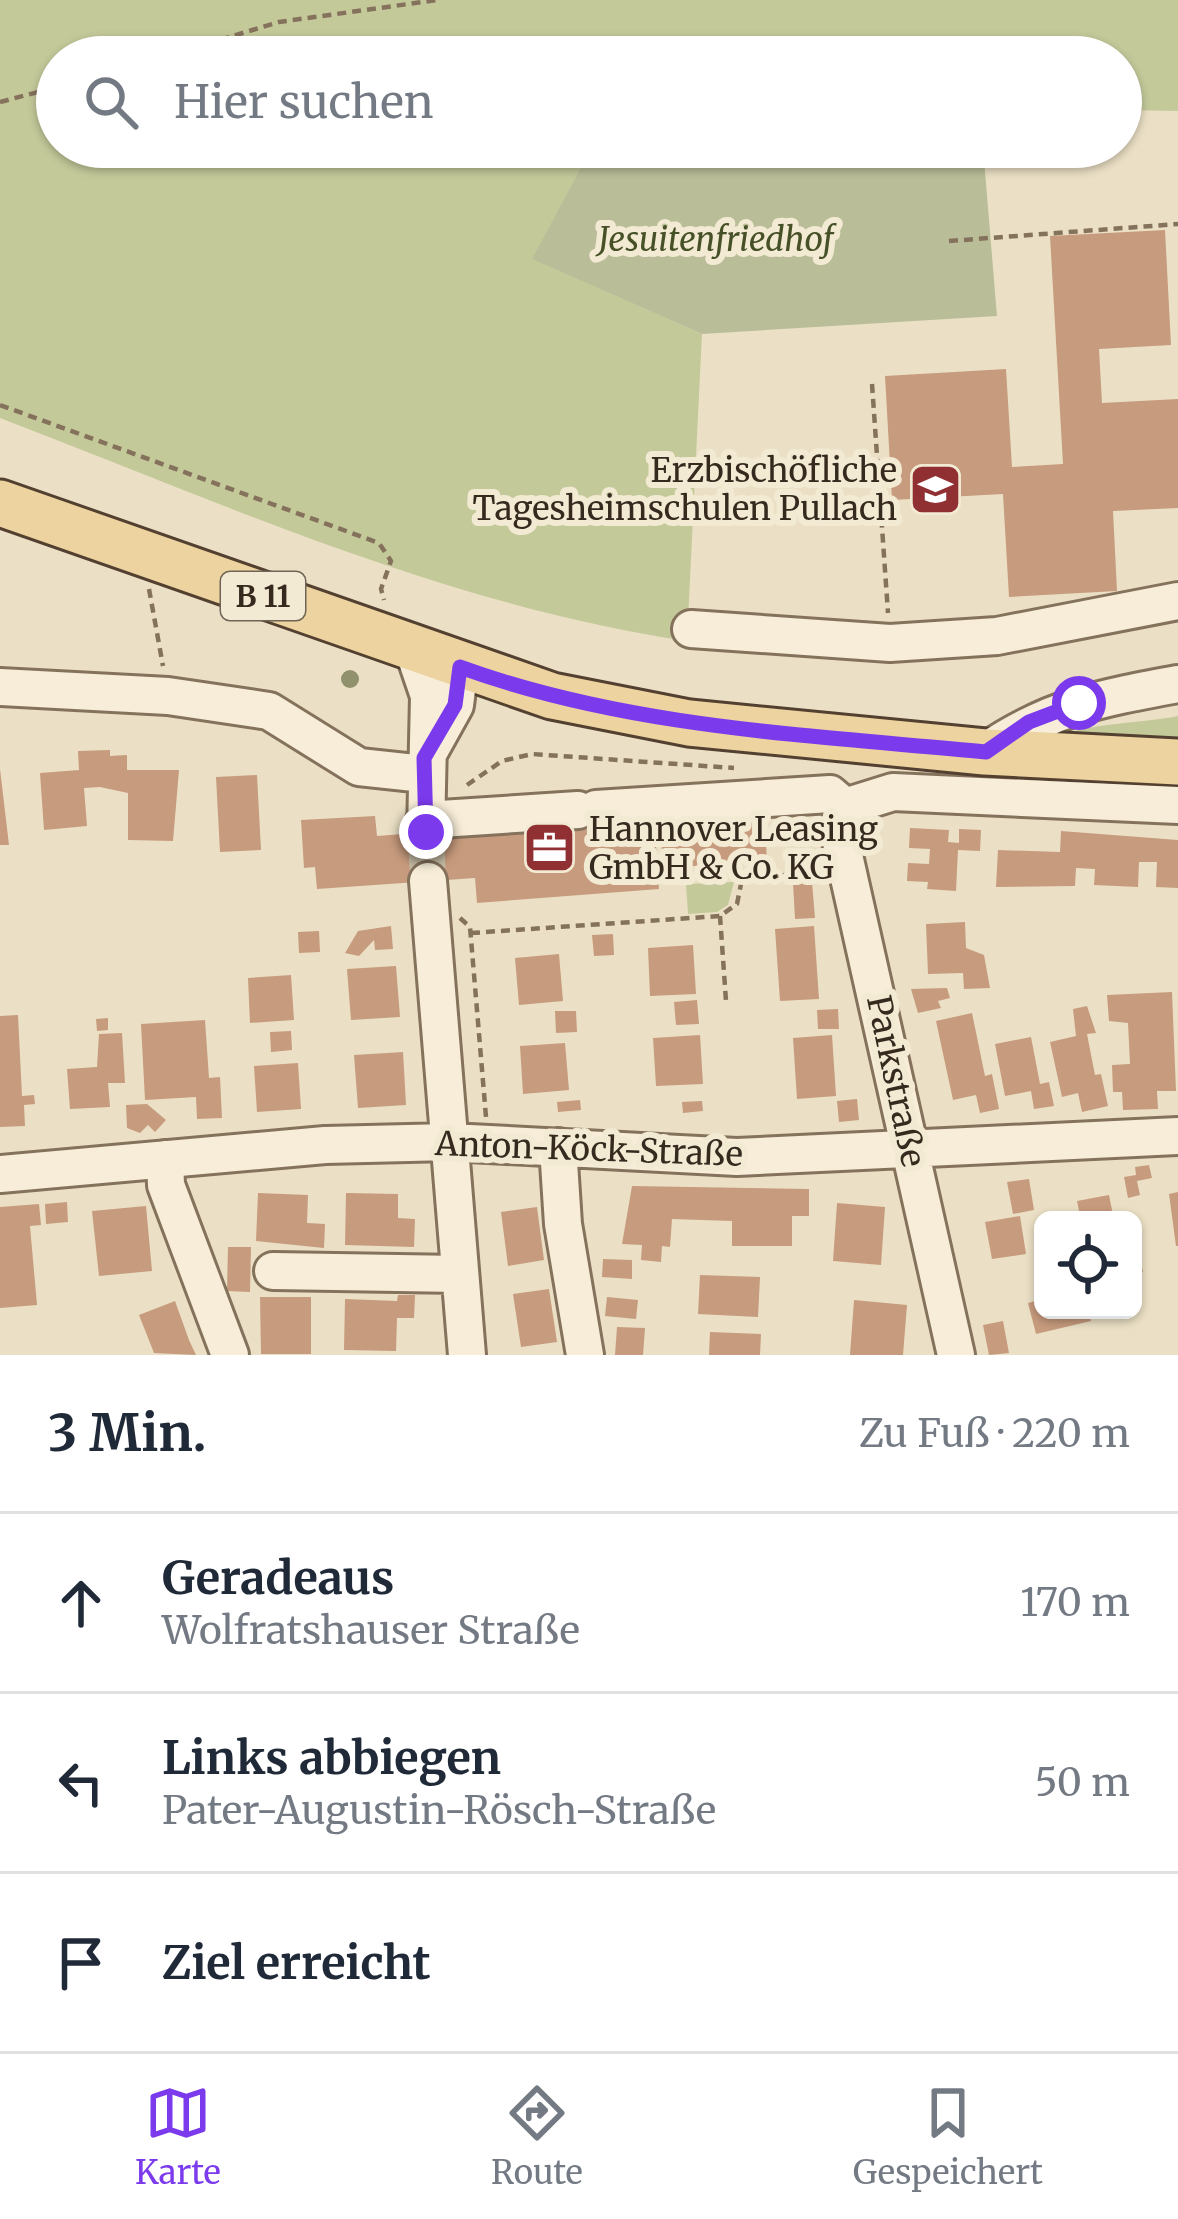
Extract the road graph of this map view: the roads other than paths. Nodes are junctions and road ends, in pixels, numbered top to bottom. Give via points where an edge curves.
1 (0, 503) edge
2 (1178, 601) edge
3 (691, 629) dead end
4 (444, 681) junction
5 (1178, 684) edge
6 (0, 687) edge
7 (986, 752) junction
8 (1178, 762) edge
9 (424, 766) junction
10 (1178, 805) edge
11 (845, 807) junction
12 (428, 881) tunnel mouth
13 (1178, 1136) edge
14 (450, 1142) junction
15 (558, 1147) junction
16 (910, 1149) junction
17 (165, 1159) junction
18 (0, 1174) edge
19 (273, 1271) dead end
20 (460, 1274) junction
21 (230, 1355) edge
22 (467, 1355) edge
23 (585, 1355) edge
24 (956, 1355) edge

1 - 4 main road, B 11 via 413,649
2 - 3 street via 997,637 890,643
4 - 7 main road, B 11 via 689,723
4 - 9 street via 455,705
5 - 7 street via 1079,703 1029,722
6 - 9 street via 66,673 269,711 359,767
7 - 8 main road, B 11
9 - 11 street via 426,826 830,794
10 - 11 street via 893,792
11 - 16 street, Parkstraße via 839,833
12 - 14 street
13 - 16 street, Anton-Köck-Straße
14 - 15 street, Anton-Köck-Straße
14 - 17 street, Anton-Köck-Straße
14 - 20 street
15 - 16 street, Anton-Köck-Straße via 737,1157
15 - 23 street
16 - 24 street, Parkstraße
17 - 18 street, Anton-Köck-Straße
17 - 21 street via 166,1185
19 - 20 street
20 - 22 street

